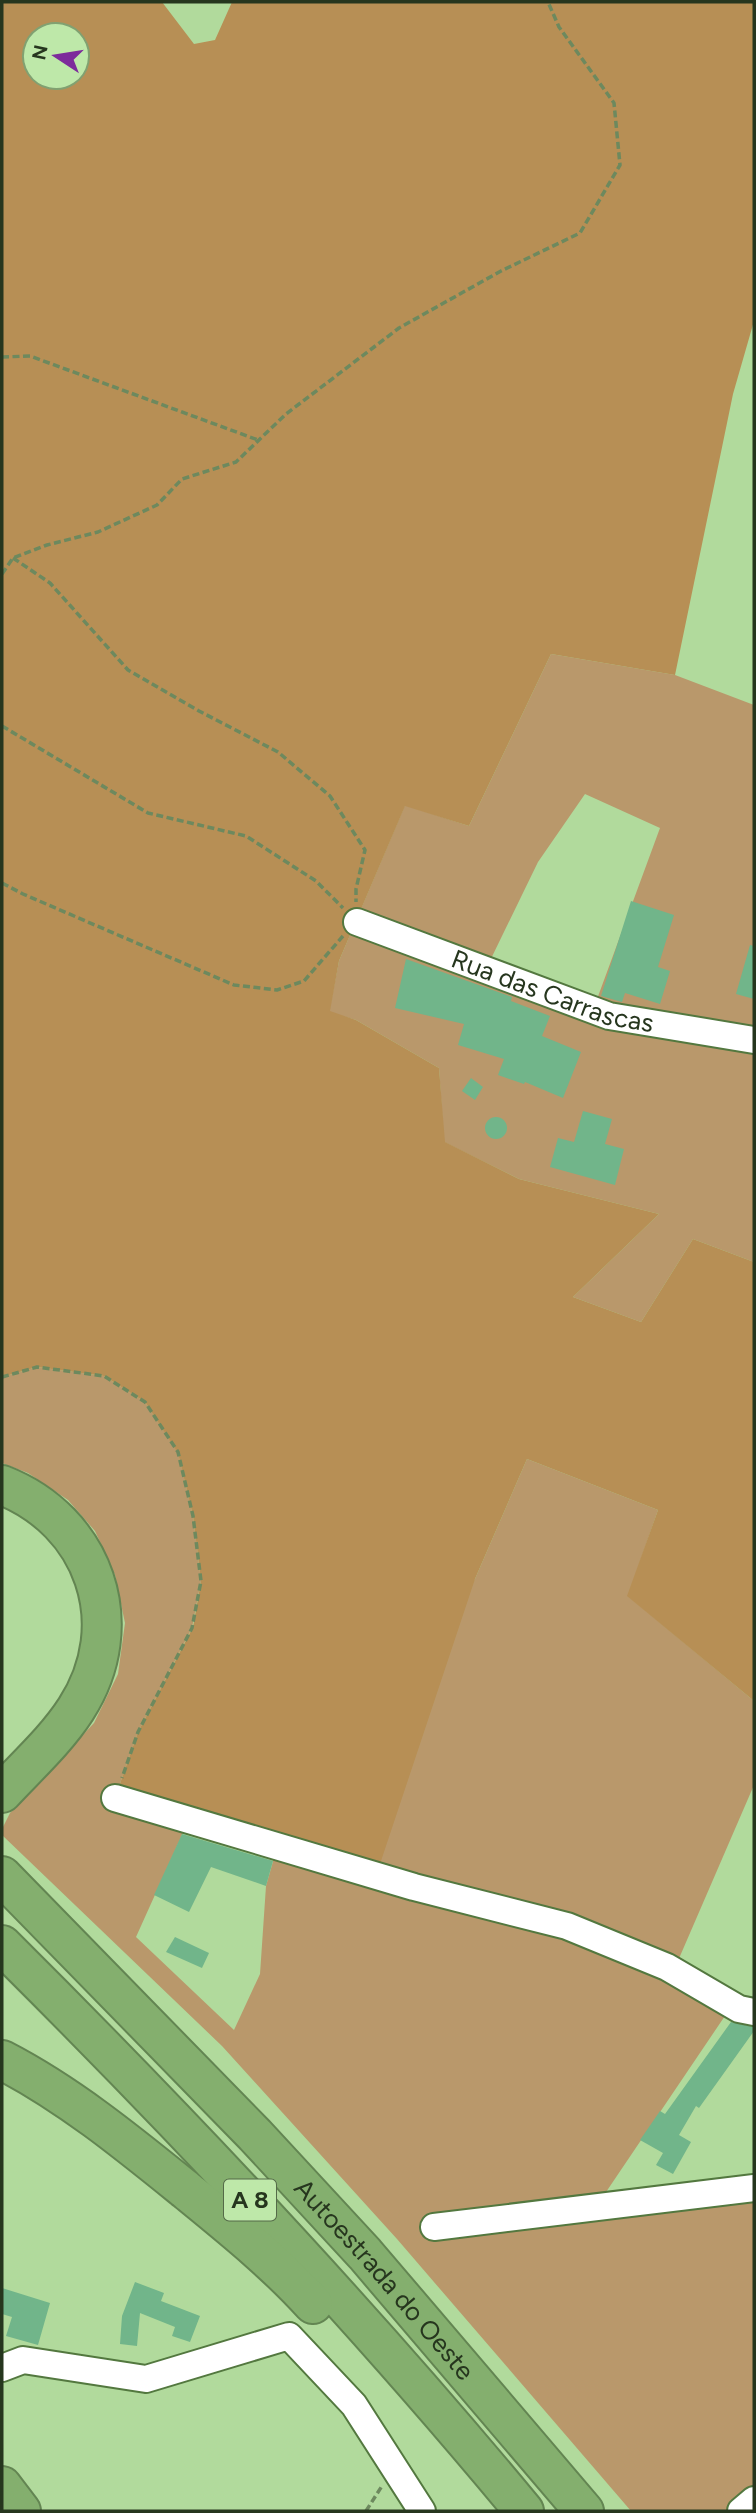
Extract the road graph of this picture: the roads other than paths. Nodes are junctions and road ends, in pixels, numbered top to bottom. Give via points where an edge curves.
1 (356, 922) road end
2 (754, 1040) edge
3 (2, 1485) edge
4 (2, 1510) edge
5 (2, 1766) edge
6 (2, 1793) edge
7 (115, 1798) road end
8 (6, 1880) edge
9 (2, 1945) edge
10 (754, 2012) edge
11 (2, 2060) edge
12 (754, 2188) edge
13 (434, 2227) dead end
14 (2, 2368) edge
15 (486, 2465) junction
16 (2, 2486) edge
17 (754, 2500) edge
18 (21, 2511) edge
19 (422, 2511) edge
20 (524, 2511) edge
21 (584, 2511) edge
22 (741, 2511) edge

1 - 2 street, Rua das Carrascas via 609,1016
3 - 6 highway via 40,1504 72,1535 92,1572 102,1624 92,1679 77,1708
4 - 5 highway via 38,1531 67,1568 79,1610 80,1634 69,1680 57,1702
7 - 10 street via 414,1887 567,1926 667,1967 739,2009
8 - 21 highway, Autoestrada do Oeste / A 8 via 365,2254
9 - 15 highway, Autoestrada do Oeste / A 8 via 252,2202
11 - 15 highway via 105,2126 215,2214 302,2291 427,2427
12 - 13 street
14 - 19 street via 23,2360 146,2379 289,2336 354,2405
15 - 20 highway, Autoestrada do Oeste / A 8
16 - 18 highway
17 - 22 street

